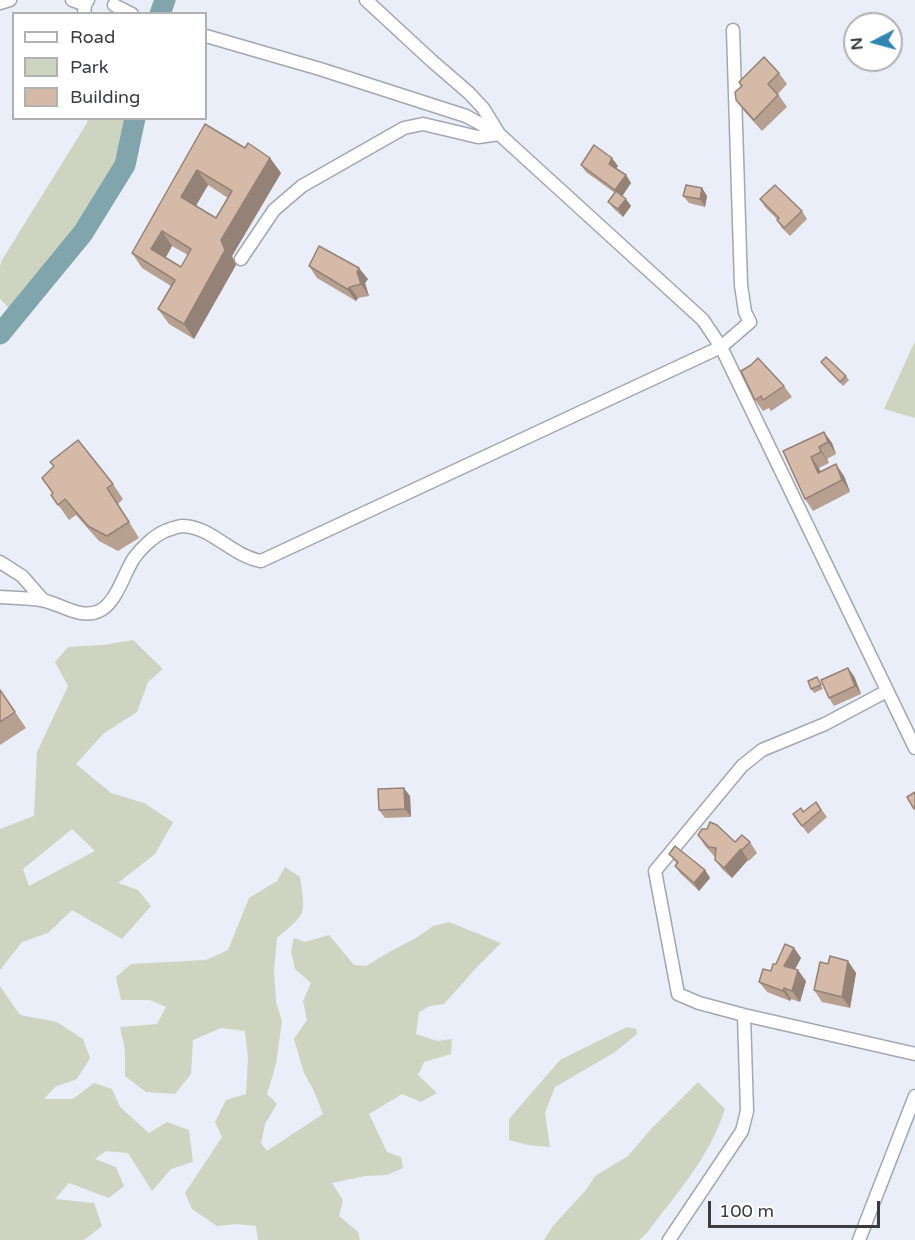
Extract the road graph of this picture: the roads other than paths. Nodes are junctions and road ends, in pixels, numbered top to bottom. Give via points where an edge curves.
1 (10, 0) edge
2 (72, 0) edge
3 (366, 0) edge
4 (0, 3) edge
5 (86, 6) edge
6 (113, 6) edge
7 (127, 12) edge
8 (733, 30) dead end
9 (207, 36) edge
10 (499, 134) junction
11 (241, 259) dead end
12 (721, 347) junction
13 (0, 562) edge
14 (0, 597) edge
15 (44, 600) junction
16 (887, 691) junction
17 (915, 748) edge
18 (744, 1015) junction
19 (915, 1054) edge
20 (915, 1096) edge
21 (669, 1240) edge
22 (859, 1240) edge

1 - 4 street
2 - 5 street
3 - 10 street via 469,93
6 - 7 street
8 - 12 street via 741,285 750,322
9 - 10 street via 466,116
10 - 11 street via 478,137 423,124 404,128 302,186 274,210
10 - 12 street via 704,320
12 - 15 street via 261,561 239,554 199,528 180,526 161,533 135,556 109,605 98,612 68,610
12 - 16 street
13 - 15 street via 22,576
14 - 15 street
16 - 17 street
16 - 18 street via 825,724 762,750 742,766 655,871 678,994
18 - 19 street
18 - 21 street via 747,1111 742,1131
20 - 22 street

